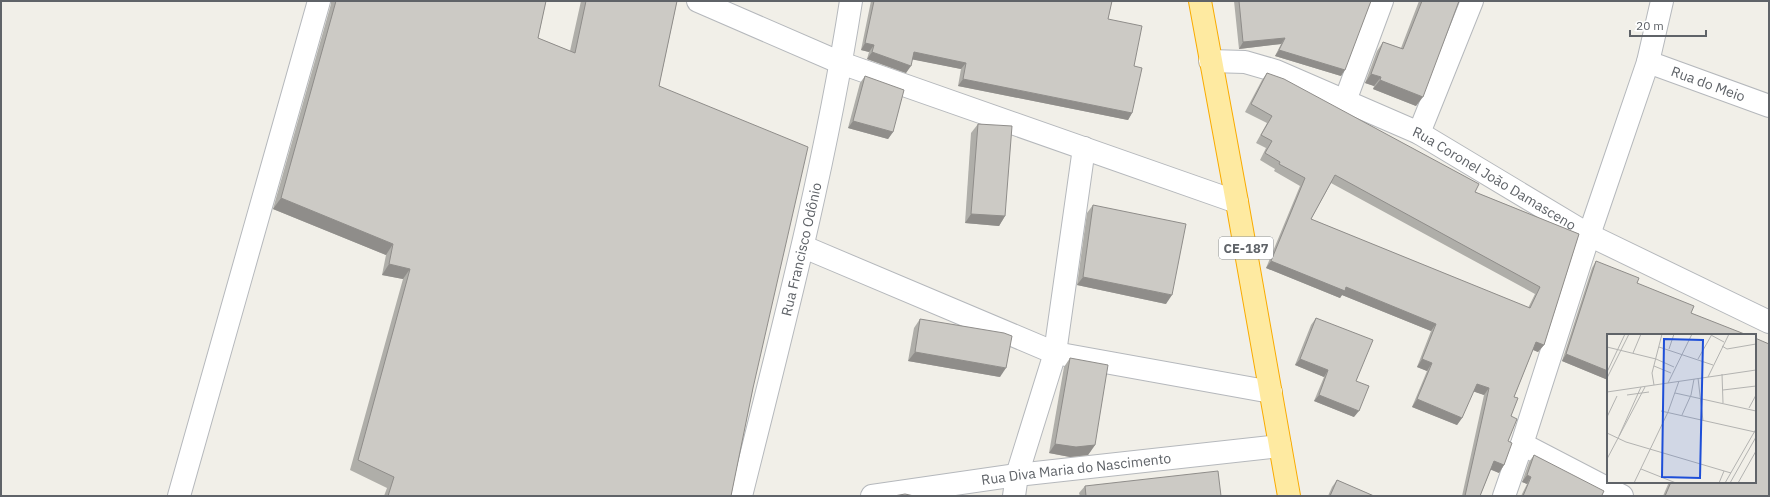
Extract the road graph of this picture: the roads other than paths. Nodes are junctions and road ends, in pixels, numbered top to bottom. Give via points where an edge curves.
1 (319, 1) edge
2 (698, 1) edge
3 (851, 1) edge
4 (1200, 1) edge
5 (1382, 1) edge
6 (1472, 1) edge
7 (1662, 1) edge
8 (1210, 61) junction
9 (1648, 62) junction
10 (841, 63) junction
11 (1345, 101) junction
12 (1769, 106) edge
13 (1419, 133) junction
14 (1084, 148) junction
15 (1237, 202) junction
16 (1589, 235) junction
17 (804, 247) junction
18 (1769, 322) edge
19 (1055, 353) junction
20 (1271, 392) junction
21 (1522, 444) junction
22 (1280, 446) junction
23 (1015, 486) edge
24 (179, 496) edge
25 (741, 496) edge
26 (872, 496) edge
27 (1288, 496) edge
28 (1504, 496) edge
29 (1622, 496) edge

1 - 24 street
2 - 10 street
3 - 10 street, Rua Francisco Odônio
4 - 8 highway, CE-187
5 - 11 street
6 - 13 street
7 - 9 street
8 - 11 street, Rua Coronel João Damasceno via 1245,62 1276,71
8 - 15 highway, CE-187
9 - 12 street, Rua do Meio
9 - 16 street
10 - 14 street
10 - 17 street, Rua Francisco Odônio
11 - 13 street, Rua Coronel João Damasceno
13 - 16 street, Rua Coronel João Damasceno
14 - 15 street
14 - 19 street
15 - 20 highway, CE-187
16 - 18 street, Rua Coronel João Damasceno
16 - 21 street
17 - 19 street
17 - 25 street, Rua Francisco Odônio
19 - 20 street
19 - 23 street
20 - 22 highway, CE-187
21 - 28 street
21 - 29 street
22 - 23 street, Rua Diva Maria do Nascimento
22 - 27 highway, CE-187
23 - 26 street, Rua Diva Maria do Nascimento

